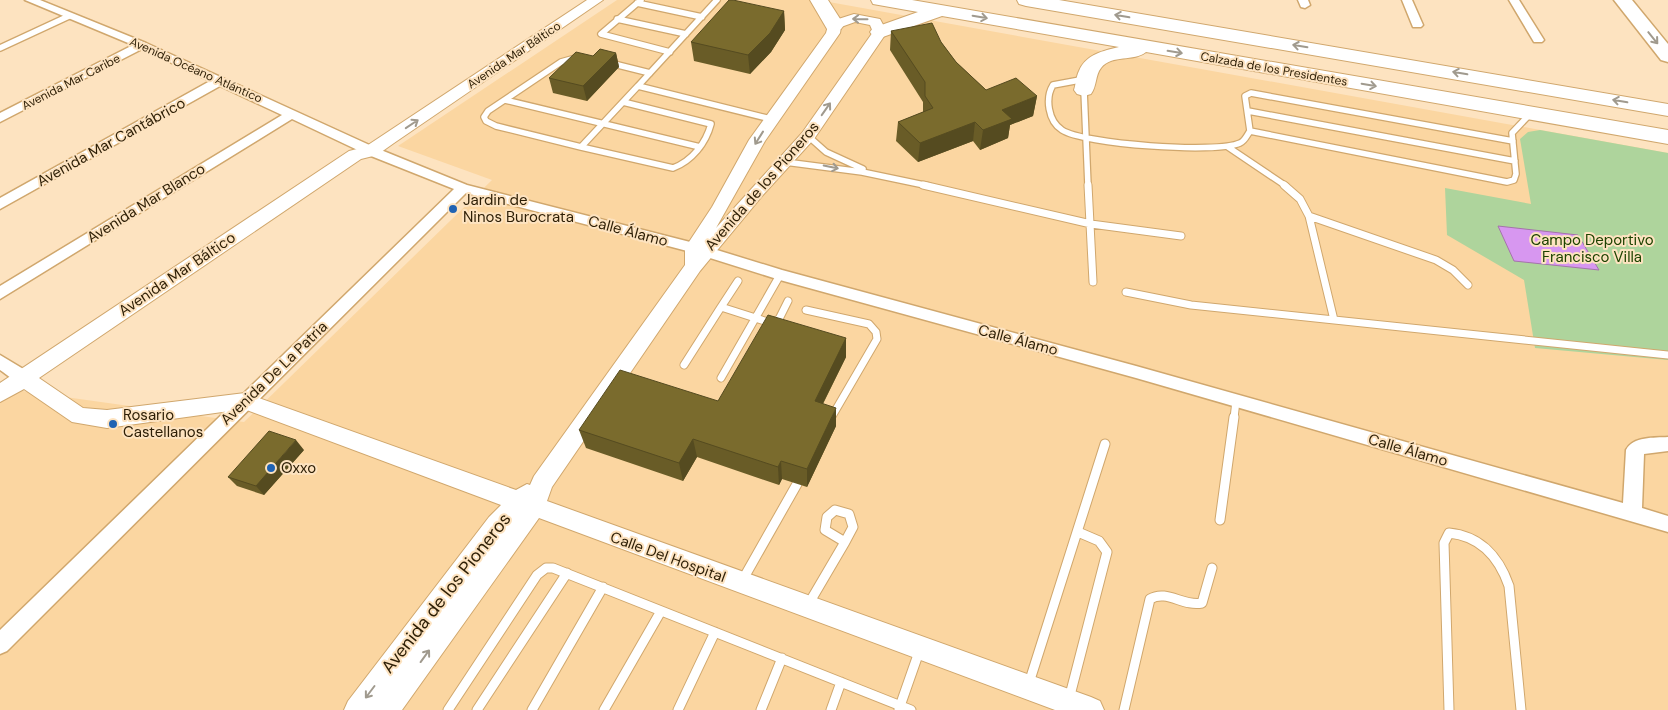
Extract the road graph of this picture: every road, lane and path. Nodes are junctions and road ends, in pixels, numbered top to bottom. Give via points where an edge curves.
1 (30, 0) edge
2 (578, 0) edge
3 (596, 0) edge
4 (715, 0) edge
5 (819, 0) edge
6 (880, 0) edge
7 (1026, 0) edge
8 (1406, 0) edge
9 (1514, 0) edge
10 (1623, 0) edge
11 (639, 2) edge
12 (944, 10) junction
13 (69, 16) junction
14 (702, 17) junction
15 (617, 19) junction
16 (834, 25) junction
17 (1417, 25) dead end
18 (1046, 29) junction
19 (880, 32) junction
20 (686, 34) junction
21 (1538, 40) dead end
22 (142, 45) junction
23 (0, 48) edge
24 (1150, 48) junction
25 (670, 52) junction
26 (1668, 56) edge
27 (591, 59) edge
28 (599, 60) edge
29 (650, 73) junction
30 (221, 80) junction
31 (1082, 85) junction
32 (638, 86) junction
33 (505, 100) junction
34 (623, 102) junction
35 (1668, 110) edge
36 (1248, 111) junction
37 (1531, 113) junction
38 (292, 114) junction
39 (0, 118) edge
40 (771, 119) junction
41 (602, 124) junction
42 (1250, 131) junction
43 (808, 136) junction
44 (1668, 137) edge
45 (1087, 138) junction
46 (1513, 141) junction
47 (581, 147) junction
48 (700, 147) junction
49 (1228, 147) junction
50 (362, 150) junction
51 (1515, 161) junction
52 (785, 162) junction
53 (877, 174) junction
54 (733, 186) junction
55 (463, 188) junction
56 (756, 192) junction
57 (0, 204) edge
58 (1309, 216) junction
59 (1092, 224) junction
60 (1181, 236) dead end
61 (697, 256) junction
62 (780, 275) junction
63 (738, 281) dead end
64 (1094, 282) dead end
65 (1468, 285) dead end
66 (1126, 292) dead end
67 (0, 293) edge
68 (788, 300) dead end
69 (721, 307) junction
70 (806, 310) dead end
71 (756, 318) junction
72 (1334, 320) junction
73 (1668, 355) edge
74 (0, 361) edge
75 (684, 365) dead end
76 (24, 378) junction
77 (721, 378) dead end
78 (0, 394) edge
79 (245, 401) junction
80 (1236, 401) junction
81 (828, 424) edge
82 (1105, 444) dead end
83 (1668, 444) edge
84 (797, 484) dead end
85 (525, 505) junction
86 (1632, 514) junction
87 (1220, 520) dead end
88 (1668, 524) edge
89 (1078, 532) junction
90 (845, 542) dead end
91 (1212, 568) dead end
92 (567, 573) junction
93 (742, 583) junction
94 (603, 587) junction
95 (807, 606) junction
96 (661, 611) junction
97 (715, 632) junction
98 (0, 644) edge
99 (920, 647) junction
100 (782, 658) junction
101 (841, 682) junction
102 (1029, 685) junction
103 (1068, 701) junction
104 (900, 708) edge
105 (357, 710) edge
106 (386, 710) edge
107 (448, 710) edge
108 (477, 710) edge
109 (532, 710) edge
110 (604, 710) edge
111 (678, 710) edge
112 (761, 710) edge
113 (831, 710) edge
114 (911, 710) edge
115 (1092, 710) edge
116 (1124, 710) edge
117 (1450, 710) edge
118 (1521, 710) edge

1 - 13 street, Avenida Océano Atlántico
2 - 50 street, Avenida Mar Báltico
50 -> 3 street, Avenida Mar Báltico
4 - 14 lane
5 - 16 highway
6 - 12 highway, Calzada de los Presidentes
35 -> 7 highway, Calzada de los Presidentes
8 - 17 street
9 - 21 street
10 -> 26 main road
11 - 14 lane
11 - 15 lane
12 -> 18 highway, Calzada de los Presidentes
12 - 19 highway
13 - 22 street, Avenida Océano Atlántico
13 - 23 lane
14 - 20 lane
15 - 20 lane
15 - 25 lane via 601,34
19 -> 16 street via 875,22 862,18
16 - 40 street, Avenida de los Pioneros via 833,33
18 - 24 highway, Calzada de los Presidentes
18 - 31 highway via 1076,55
43 -> 19 street, Avenida de los Pioneros
20 - 25 lane
22 - 30 street, Avenida Océano Atlántico
22 - 39 street, Avenida Mar Caribe
24 - 31 highway via 1112,55 1094,64
24 -> 37 highway, Calzada de los Presidentes
25 - 29 lane
27 - 33 lane via 568,58
28 - 29 lane
29 - 32 lane
30 - 38 street, Avenida Océano Atlántico
30 - 57 street, Avenida Mar Cantábrico
31 - 45 lane
31 - 45 lane via 1053,85 1048,94 1050,114 1059,129
32 - 34 lane
32 - 40 lane
33 - 41 lane
33 - 47 lane via 485,114 486,121
34 - 41 lane
34 - 48 lane via 711,124
36 - 42 lane
36 - 46 lane via 1245,96 1261,94
36 - 51 lane
37 - 44 highway, Calzada de los Presidentes
37 - 46 lane via 1515,128
38 - 50 street, Avenida Océano Atlántico
38 - 67 street, Avenida Mar Blanco
40 -> 54 street, Avenida de los Pioneros
41 - 47 lane
41 - 48 lane
42 - 49 lane via 1243,142
42 - 51 lane via 1507,182 1514,180
43 - 52 street, Avenida de los Pioneros
43 - 53 lane via 839,159
45 - 49 lane via 1202,148
45 - 59 lane
46 - 51 lane
47 - 48 lane via 673,168 684,164
49 - 58 lane via 1291,190
50 - 55 street, Calle Álamo
50 - 76 street, Avenida Mar Báltico
52 -> 53 lane
52 - 56 street, Avenida de los Pioneros
53 - 59 lane
54 - 56 street via 743,192
54 - 61 street, Avenida de los Pioneros
55 - 61 street, Calle Álamo
55 - 79 street, Avenida De La Patria
56 - 61 street, Avenida de los Pioneros
58 - 65 lane via 1436,260 1453,270
58 - 72 lane
59 - 60 lane
59 - 64 lane
61 - 62 street, Calle Álamo
61 - 85 street, Avenida de los Pioneros
62 - 71 lane
62 - 80 street, Calle Álamo
63 - 69 lane
66 - 72 lane via 1191,305
68 - 71 lane via 776,322
69 - 71 lane
69 - 75 lane
70 - 81 lane via 869,324 876,332 877,339
71 - 77 lane
72 - 73 lane
74 - 76 street
76 - 78 street, Avenida Mar Báltico
76 - 79 street via 79,416 91,419
79 - 85 street, Calle Del Hospital
79 - 98 street, Avenida De La Patria
80 - 86 street, Calle Álamo
80 - 87 lane
82 - 89 lane
83 - 86 street via 1640,446 1635,450
84 - 93 lane
85 - 93 street, Calle Del Hospital
85 -> 105 street, Avenida de los Pioneros via 497,524
106 -> 85 street, Avenida de los Pioneros
86 - 88 street, Calle Álamo
89 - 102 lane
89 - 103 lane via 1094,537 1107,552
90 - 95 lane
91 - 116 lane via 1202,603 1192,605 1164,595 1150,599
92 - 94 lane
92 - 107 lane via 546,568 537,575
92 - 108 lane
93 - 95 street, Calle Del Hospital
94 - 96 lane
94 - 109 lane
95 - 99 street, Calle Del Hospital
96 - 97 lane
96 - 110 lane
97 - 100 lane
97 - 111 lane
99 - 102 street, Calle Del Hospital
99 - 104 lane
100 - 101 lane
100 - 112 lane
101 - 104 lane
101 - 113 lane
102 - 103 street, Calle Del Hospital
103 - 115 street, Calle Del Hospital
104 - 114 lane
117 - 118 lane via 1444,543 1449,533 1459,533 1481,543 1505,574 1509,586

